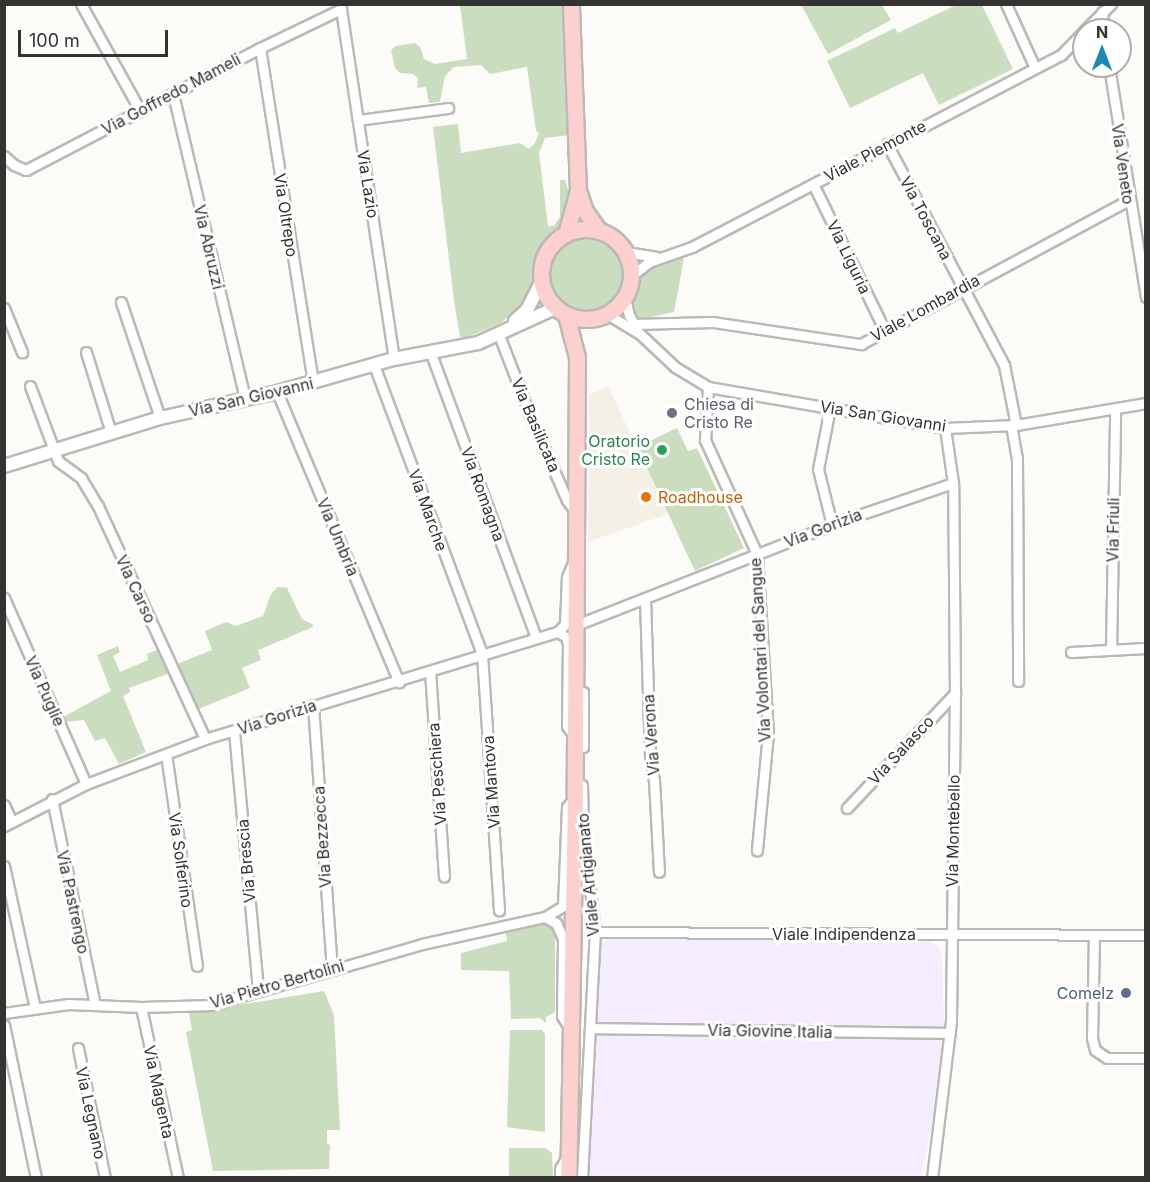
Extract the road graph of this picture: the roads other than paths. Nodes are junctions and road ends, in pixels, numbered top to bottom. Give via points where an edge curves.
1 (81, 4) edge
2 (571, 4) edge
3 (1006, 4) edge
4 (1111, 4) edge
5 (341, 9) joint
6 (1102, 12) junction
7 (1096, 18) edge
8 (1103, 18) edge
9 (1072, 43) edge
10 (260, 48) junction
11 (1035, 68) junction
12 (1112, 78) edge
13 (173, 94) junction
14 (136, 105) dead end
15 (448, 108) dead end
16 (358, 120) junction
17 (887, 144) junction
18 (4, 156) edge
19 (813, 184) junction
20 (578, 190) junction
21 (1128, 200) junction
22 (599, 231) junction
23 (566, 234) junction
24 (626, 252) junction
25 (658, 257) junction
26 (631, 276) junction
27 (541, 283) junction
28 (963, 287) junction
29 (1146, 297) edge
30 (626, 298) junction
31 (121, 302) dead end
32 (4, 308) edge
33 (560, 311) junction
34 (607, 314) junction
35 (591, 319) junction
36 (637, 328) junction
37 (885, 331) junction
38 (500, 335) junction
39 (430, 351) junction
40 (22, 352) dead end
41 (86, 352) dead end
42 (577, 357) junction
43 (394, 359) junction
44 (374, 365) junction
45 (313, 383) junction
46 (30, 386) dead end
47 (708, 387) junction
48 (277, 392) junction
49 (245, 399) junction
50 (1146, 403) edge
51 (830, 408) junction
52 (1114, 410) junction
53 (160, 418) junction
54 (1013, 425) junction
55 (945, 428) junction
56 (111, 433) junction
57 (56, 451) junction
58 (5, 465) edge
59 (953, 483) junction
60 (576, 513) junction
61 (832, 525) junction
62 (577, 553) junction
63 (757, 554) junction
64 (4, 598) edge
65 (645, 598) junction
66 (576, 625) junction
67 (558, 632) junction
68 (536, 637) junction
69 (576, 647) junction
70 (1146, 648) edge
71 (1111, 650) junction
72 (1071, 652) dead end
73 (482, 654) junction
74 (430, 671) junction
75 (1018, 681) dead end
76 (399, 682) junction
77 (954, 693) junction
78 (313, 705) junction
79 (234, 731) junction
80 (576, 738) junction
81 (204, 739) junction
82 (166, 754) junction
83 (86, 784) junction
84 (575, 796) junction
85 (52, 799) junction
86 (4, 805) edge
87 (848, 808) dead end
88 (8, 823) edge
89 (757, 850) dead end
90 (4, 866) edge
91 (659, 872) dead end
92 (444, 877) dead end
93 (499, 910) dead end
94 (545, 916) junction
95 (595, 932) junction
96 (952, 934) junction
97 (1094, 935) junction
98 (1146, 935) edge
99 (197, 966) dead end
100 (332, 969) junction
101 (258, 990) junction
102 (95, 1005) junction
103 (141, 1007) junction
104 (34, 1008) junction
105 (4, 1013) edge
106 (4, 1025) edge
107 (590, 1028) junction
108 (571, 1032) junction
109 (950, 1033) junction
110 (78, 1048) dead end
111 (1146, 1058) edge
112 (569, 1153) junction
113 (36, 1178) edge
114 (105, 1178) edge
115 (178, 1178) edge
116 (560, 1178) edge
117 (568, 1178) edge
118 (582, 1178) edge
119 (932, 1178) edge

1 - 14 street
2 - 20 main road
3 - 11 street
4 - 6 street, Viale Piemonte
5 - 10 street, Via Goffredo Mameli
5 - 16 street, Via Lazio
6 - 7 street, Viale Piemonte
6 - 8 street
9 - 11 street, Viale Piemonte via 1061,55
10 - 13 street, Via Goffredo Mameli
10 - 45 street, Via Oltrepo
11 - 17 street, Viale Piemonte
12 - 21 street, Via Veneto
13 - 18 street, Via Goffredo Mameli via 26,170
13 - 49 street, Via Abruzzi
15 - 16 street
16 - 43 street, Via Lazio
17 - 19 street, Viale Piemonte
17 - 28 street, Via Toscana
19 - 25 street, Viale Piemonte via 692,247
19 - 37 street, Via Liguria
20 - 22 main road via 585,211
20 - 23 main road
21 - 28 street, Viale Lombardia
21 - 29 street, Via Veneto
22 - 23 main road
22 - 24 main road via 615,239
23 - 27 main road via 547,250
24 - 25 street, Viale Piemonte
24 - 26 main road
25 - 26 street, Viale Piemonte
26 - 30 main road
27 - 33 main road via 546,298
27 - 38 street, Via San Giovanni via 527,310
28 - 37 street, Viale Lombardia
28 - 54 street, Via Toscana via 1004,365
30 - 34 main road
30 - 36 street, Via San Giovanni
31 - 53 street
32 - 40 street
33 - 35 main road
33 - 38 street, Via San Giovanni via 535,315
33 - 42 main road, Viale Artigianato
34 - 35 main road
34 - 36 street, Via San Giovanni
35 - 42 main road, Viale Artigianato
36 - 37 street, Viale Lombardia via 713,321 861,344
36 - 47 street, Via San Giovanni via 675,367
38 - 39 street, Via San Giovanni via 466,346
38 - 60 street, Via Basilicata via 532,423
39 - 43 street, Via San Giovanni
39 - 68 street, Via Romagna
41 - 56 street
42 - 60 main road, Viale Artigianato
43 - 44 street, Via San Giovanni
44 - 45 street, Via San Giovanni
44 - 73 street, Via Marche
45 - 48 street, Via San Giovanni
46 - 57 street, Via Carso
47 - 51 street, Via San Giovanni
47 - 63 street, Via Volontari del Sangue via 705,440
48 - 49 street, Via San Giovanni
48 - 76 street, Via Umbria
49 - 53 street, Via San Giovanni
50 - 52 street, Via San Giovanni
51 - 55 street, Via San Giovanni
51 - 61 street via 818,469
52 - 54 street, Via San Giovanni
52 - 71 street, Via Friuli
53 - 56 street, Via San Giovanni
54 - 55 street, Via San Giovanni
54 - 75 street, Via Toscana via 1017,458
55 - 59 street
56 - 57 street, Via San Giovanni
57 - 58 street, Via San Giovanni
57 - 81 street, Via Carso via 58,462 81,478 98,506
59 - 61 street, Via Gorizia
59 - 77 street, Via Montebello
60 - 62 main road, Viale Artigianato
61 - 63 street, Via Gorizia
62 - 66 main road, Viale Artigianato
62 - 67 street via 567,577 565,624
63 - 65 street, Via Gorizia
63 - 89 street, Via Volontari del Sangue via 768,733
64 - 83 street, Via Puglie
65 - 66 street, Via Gorizia
65 - 91 street, Via Verona via 650,756
66 - 69 main road, Viale Artigianato
67 - 68 street, Via Gorizia
67 - 80 street via 568,644 567,726
68 - 73 street, Via Gorizia
69 - 80 main road, Viale Artigianato
69 - 95 street, Viale Artigianato via 582,663 583,826
70 - 71 street
71 - 72 street
73 - 74 street, Via Gorizia
73 - 93 street, Via Mantova
74 - 76 street, Via Gorizia
74 - 92 street, Via Peschiera
76 - 78 street, Via Gorizia
77 - 87 street, Via Salasco
77 - 96 street, Via Montebello
78 - 79 street, Via Gorizia
78 - 100 street, Via Bezzecca
79 - 81 street, Via Gorizia
79 - 101 street, Via Brescia
80 - 84 main road, Viale Artigianato
81 - 82 street, Via Gorizia
82 - 83 street, Via Gorizia
82 - 99 street, Via Solferino
83 - 85 street, Via Gorizia
84 - 94 street via 567,807 563,906
84 - 108 main road, Viale Artigianato
85 - 88 street, Via Gorizia
85 - 102 street, Via Pastrengo
86 - 88 street
90 - 104 street
94 - 100 street, Via Pietro Bertolini
94 - 108 street via 556,923 563,939 562,1016
95 - 96 street, Viale Indipendenza
95 - 107 street, Viale Artigianato
96 - 97 street, Viale Indipendenza
96 - 109 street, Via Montebello
97 - 98 street, Viale Indipendenza
97 - 111 street via 1095,1050 1107,1058
100 - 101 street, Via Pietro Bertolini
101 - 103 street, Via Pietro Bertolini via 211,1005
102 - 103 street, Via Pietro Bertolini
102 - 104 street, Via Pietro Bertolini
103 - 115 street, Via Magenta
104 - 105 street, Via Pietro Bertolini
106 - 113 street
107 - 109 street, Via Giovine Italia
107 - 118 street, Viale Artigianato
108 - 112 main road, Viale Artigianato
109 - 119 street, Via Montebello
110 - 114 street, Via Legnano
112 - 116 street via 560,1169
112 - 117 main road, Viale Artigianato

